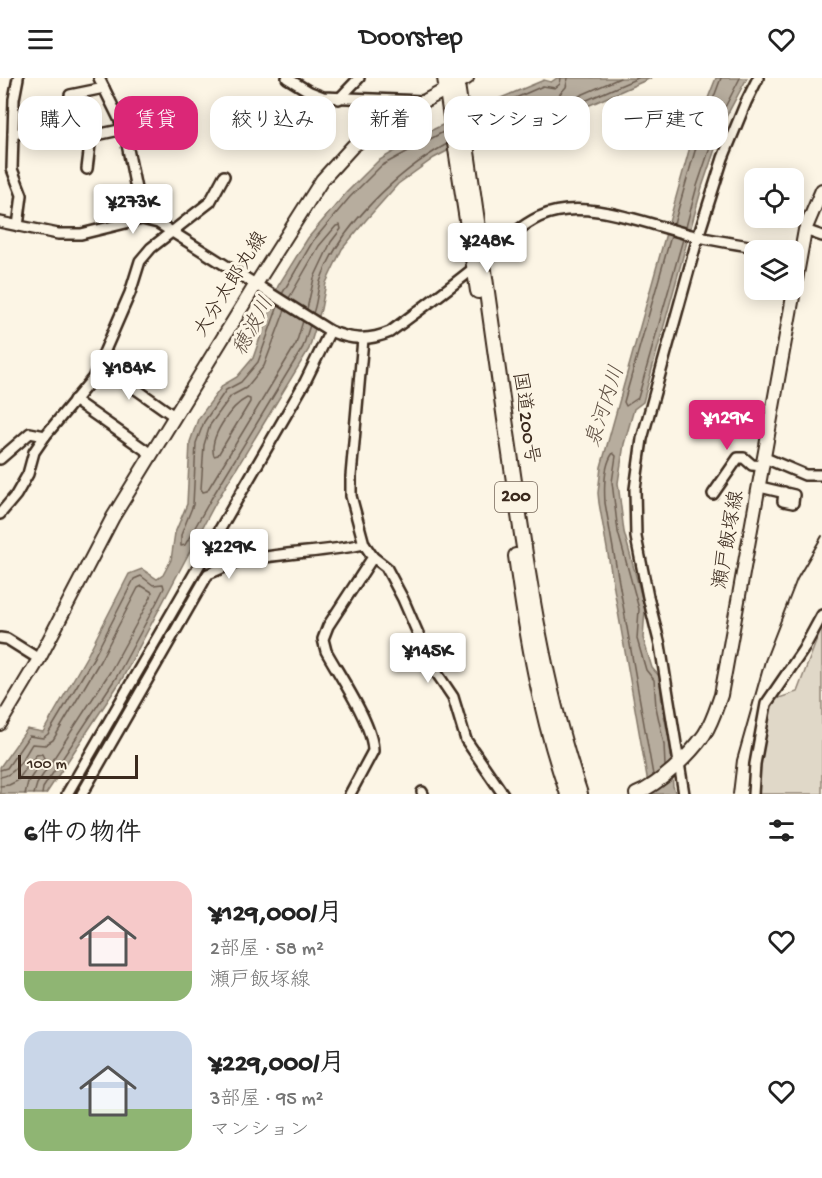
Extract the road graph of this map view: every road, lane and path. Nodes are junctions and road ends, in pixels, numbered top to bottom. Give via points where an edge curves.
1 (18, 78) edge
2 (99, 78) edge
3 (287, 78) edge
4 (360, 78) edge
5 (758, 78) edge
6 (454, 86) edge
7 (104, 88) junction
8 (70, 94) dead end
9 (432, 97) edge
10 (339, 99) junction
11 (348, 99) edge
12 (114, 108) edge
13 (13, 133) junction
14 (18, 133) edge
15 (89, 150) edge
16 (128, 150) edge
17 (349, 150) edge
18 (0, 151) edge
19 (12, 152) junction
20 (87, 169) dead end
21 (224, 176) dead end
22 (822, 190) edge
23 (142, 219) junction
24 (0, 222) edge
25 (18, 226) junction
26 (805, 230) junction
27 (171, 231) junction
28 (822, 236) edge
29 (698, 237) junction
30 (802, 240) edge
31 (744, 245) edge
32 (478, 264) junction
33 (258, 286) junction
34 (790, 300) edge
35 (330, 331) junction
36 (363, 339) junction
37 (99, 363) junction
38 (74, 400) junction
39 (174, 416) junction
40 (45, 436) junction
41 (151, 454) junction
42 (0, 459) edge
43 (764, 462) junction
44 (822, 475) edge
45 (759, 486) junction
46 (784, 492) dead end
47 (713, 494) dead end
48 (0, 514) edge
49 (364, 544) junction
50 (374, 556) junction
51 (822, 615) edge
52 (0, 638) edge
53 (39, 659) junction
54 (0, 724) edge
55 (678, 764) junction
56 (640, 793) edge
57 (67, 794) edge
58 (82, 794) edge
59 (350, 794) edge
60 (503, 794) edge
61 (568, 794) edge
62 (580, 794) edge
63 (684, 794) edge
64 (753, 794) edge

1 - 13 street
2 - 7 street
3 - 10 street via 310,92
4 - 10 street
5 - 29 street via 723,158
6 - 9 main road, 大分太郎丸線
6 - 32 highway, 国道200号 / 200
7 - 8 street
7 - 12 street
10 - 11 street
13 - 14 street
13 - 19 street
15 - 20 street
16 - 23 street
17 - 33 main road, 大分太郎丸線 via 322,180
18 - 19 street
19 - 25 street via 12,169 22,195
21 - 27 street via 210,202
22 - 26 main road, 瀬戸飯塚線
23 - 25 street via 81,234
23 - 27 street
24 - 25 street
26 - 28 street
26 - 30 main road, 瀬戸飯塚線
27 - 33 street
27 - 37 street via 140,261
29 - 31 street
29 - 32 street via 598,210 580,209 538,217
29 - 55 street via 642,439 635,489 636,537 660,645
32 - 36 street via 390,332
32 - 61 highway, 国道200号 / 200 via 525,618 555,758
32 - 62 highway, 国道200号 / 200 via 535,617 551,696
33 - 35 street
33 - 39 main road, 大分太郎丸線
34 - 43 main road, 瀬戸飯塚線
35 - 36 street
35 - 57 street via 305,382
36 - 49 street via 351,496
37 - 38 street via 93,378
37 - 39 street
38 - 40 street
38 - 41 street
39 - 41 main road, 大分太郎丸線
40 - 42 street via 30,433
40 - 48 street via 16,495
41 - 53 main road, 大分太郎丸線 via 113,517
43 - 44 street via 805,476
43 - 45 main road, 瀬戸飯塚線
43 - 47 street via 752,465 738,458
45 - 46 street
45 - 55 main road, 瀬戸飯塚線 via 721,695 704,734
49 - 50 street
49 - 58 street via 268,557 208,574
50 - 59 street via 323,639 373,743 373,751
50 - 60 street via 386,567 432,666 453,697 466,740
51 - 64 street via 766,704
52 - 53 street
53 - 54 main road, 大分太郎丸線
55 - 56 main road, 瀬戸飯塚線
55 - 63 street

